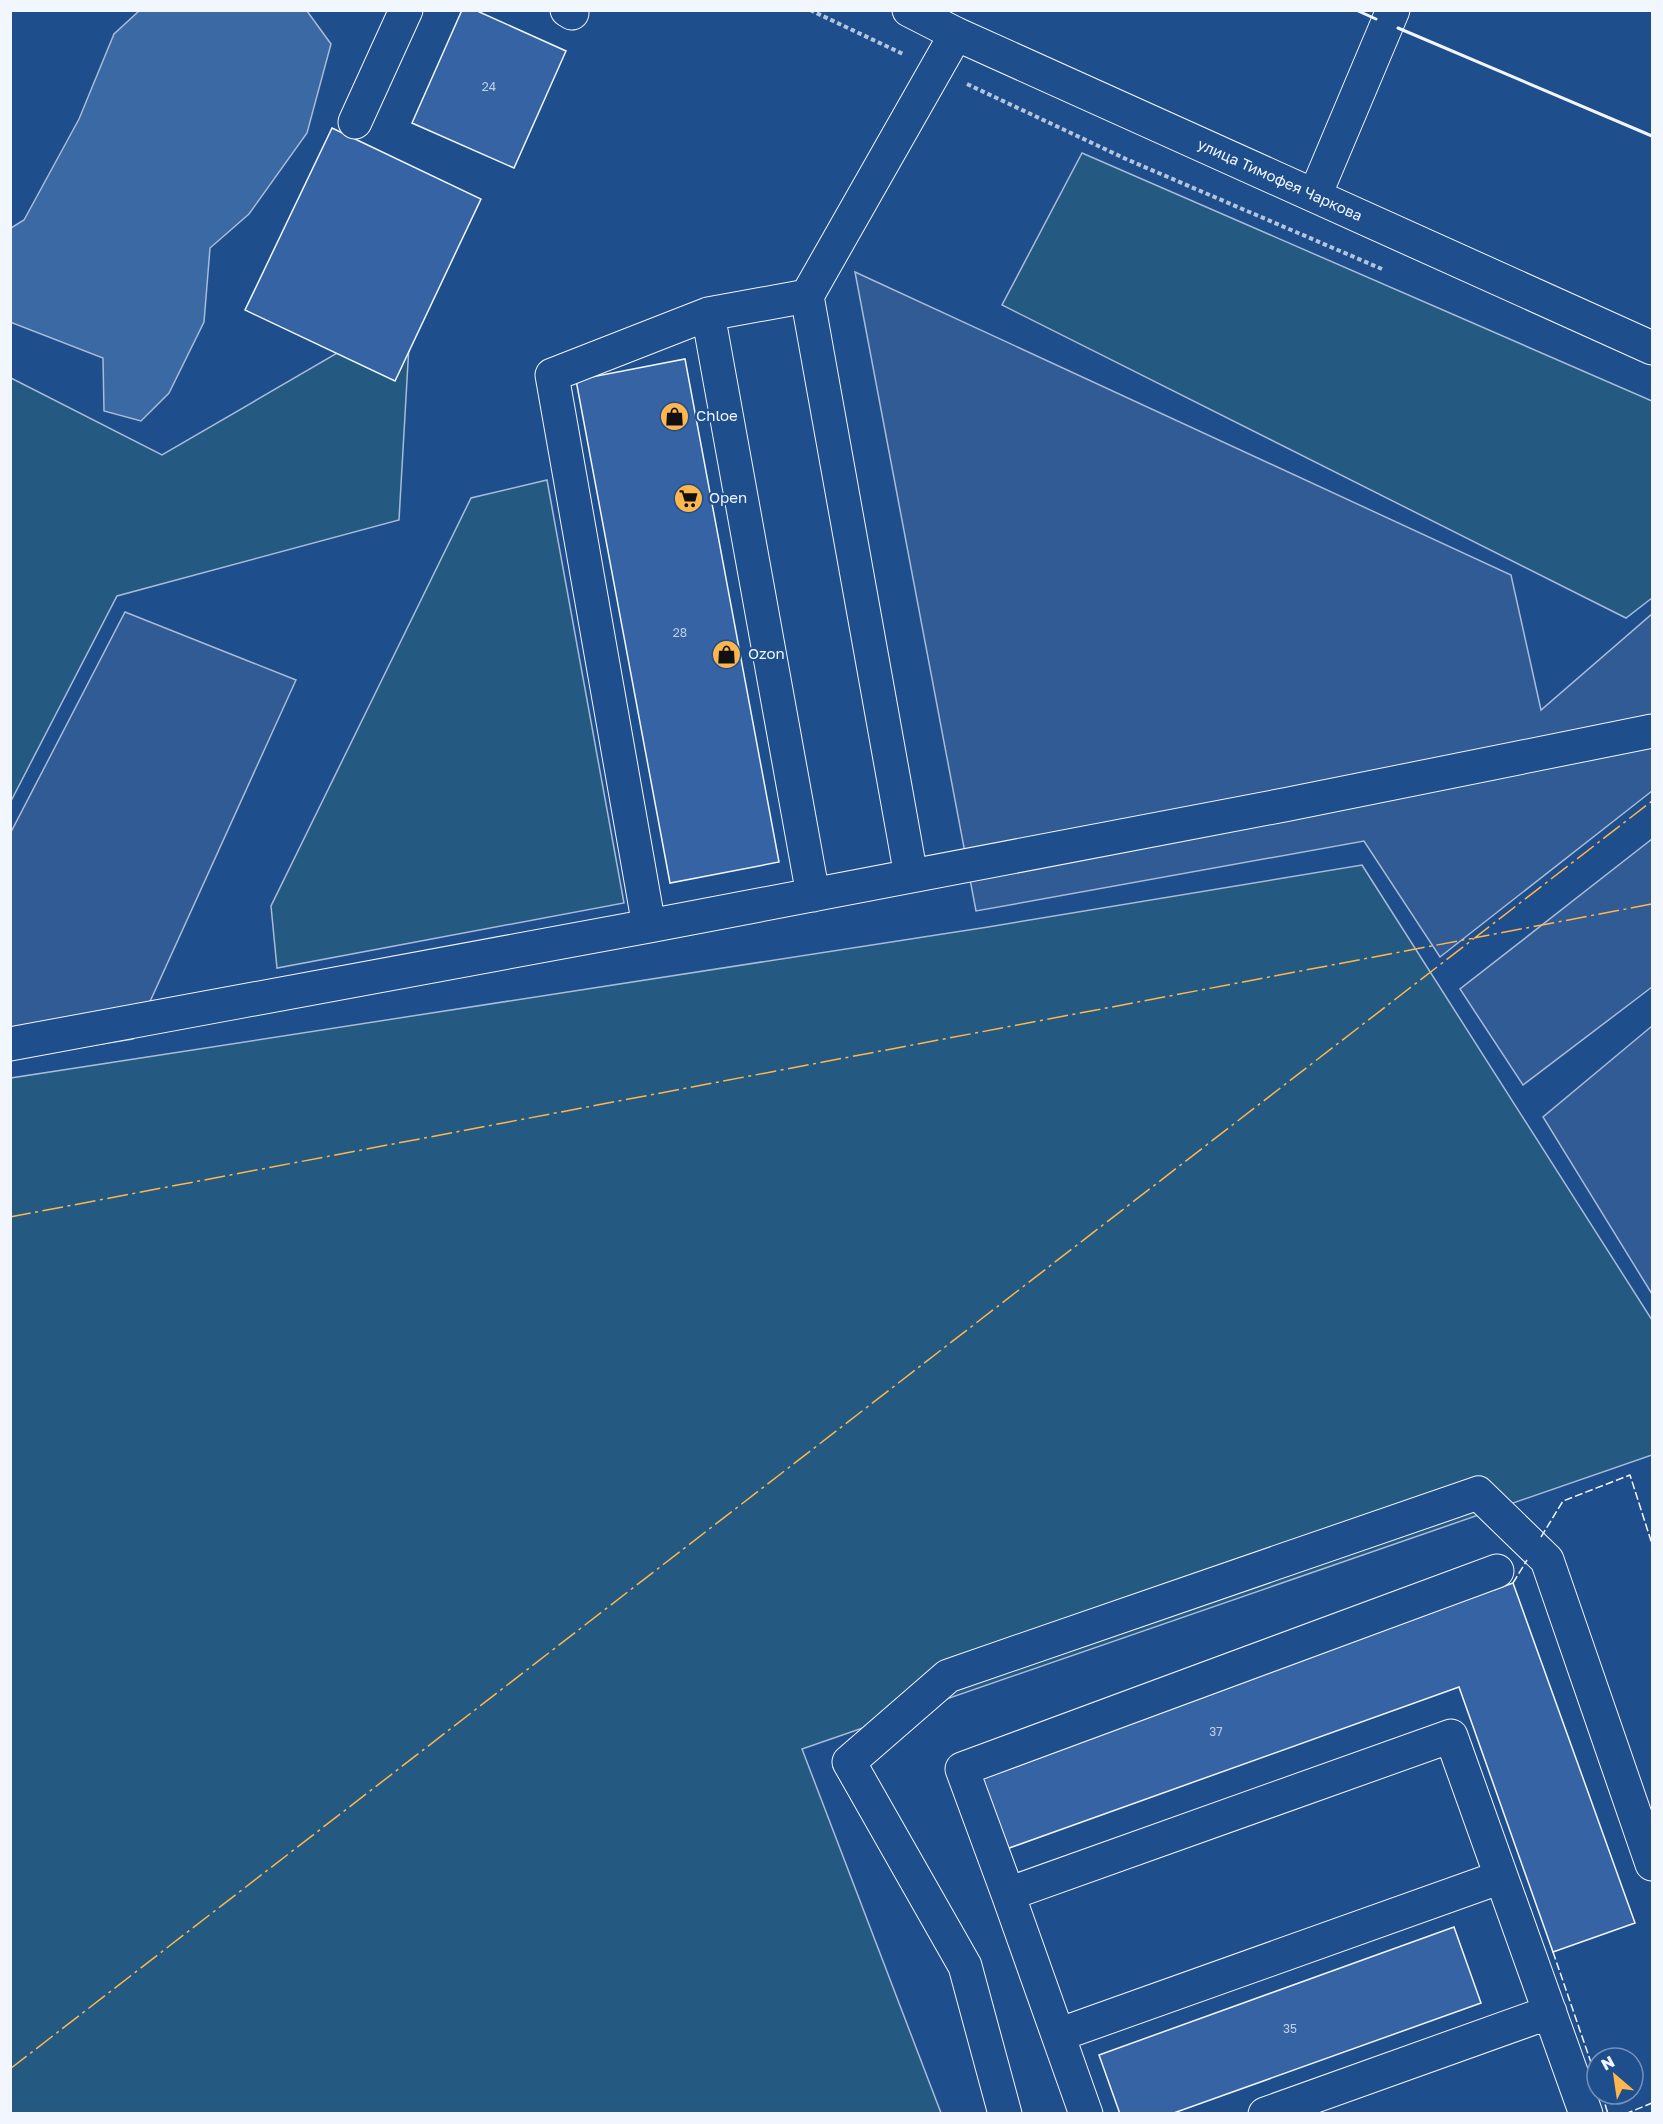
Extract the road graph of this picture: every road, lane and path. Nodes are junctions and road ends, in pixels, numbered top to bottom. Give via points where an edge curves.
1 (406, 10) edge
2 (810, 10) edge
3 (909, 10) edge
4 (1393, 10) edge
5 (957, 34) junction
6 (936, 70) junction
7 (355, 122) dead end
8 (1315, 195) junction
9 (1386, 271) dead end
10 (807, 296) junction
11 (708, 314) junction
12 (1653, 348) edge
13 (1653, 732) edge
14 (911, 876) junction
15 (813, 895) junction
16 (649, 926) junction
17 (10, 1044) edge
18 (1497, 1571) dead end
19 (1653, 1864) edge
20 (1501, 1877) junction
21 (1008, 1894) junction
22 (1550, 2012) junction
23 (1058, 2035) junction
24 (1005, 2114) edge
25 (1086, 2114) edge
26 (1265, 2114) edge
27 (1586, 2114) edge

1 - 7 main road
2 - 6 path
3 - 5 main road, улица Тимофея Чаркова
4 - 8 main road
5 - 6 main road
5 - 8 main road, улица Тимофея Чаркова
6 - 9 path via 1126,159
6 - 10 main road
8 - 12 main road, улица Тимофея Чаркова
10 - 11 main road
10 - 14 main road
11 - 15 main road
11 - 16 main road via 552,375
13 - 14 main road
14 - 15 main road
15 - 16 main road
16 - 17 main road
18 - 21 main road via 962,1768
19 - 24 main road via 1547,1560 1478,1493 948,1676 849,1762 965,1966
20 - 21 main road via 1451,1736
20 - 22 main road
20 - 23 main road
21 - 23 main road
22 - 26 main road
22 - 27 main road
23 - 25 main road

